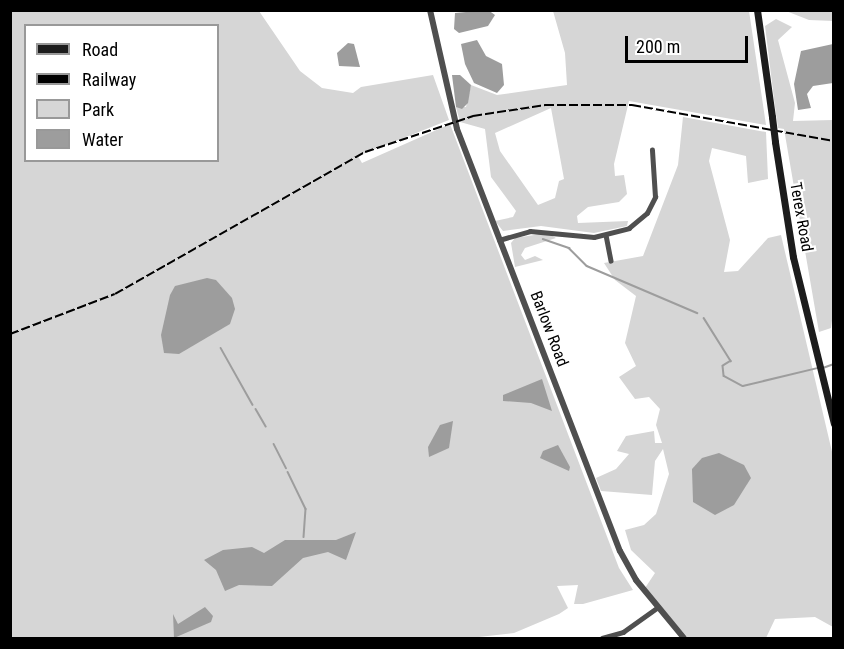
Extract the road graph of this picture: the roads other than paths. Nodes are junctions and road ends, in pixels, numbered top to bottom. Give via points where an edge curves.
1 (430, 10) edge
2 (757, 10) edge
3 (652, 150) dead end
4 (606, 236) junction
5 (499, 240) junction
6 (611, 261) dead end
7 (834, 424) edge
8 (658, 607) junction
9 (602, 639) edge
10 (684, 639) edge

1 - 5 street, Barlow Road via 453,120
2 - 7 main road, Terex Road, bridge via 794,257
3 - 4 street via 656,185 650,210 629,228
4 - 5 street via 539,230
4 - 6 street
5 - 8 street, Barlow Road via 620,551
8 - 9 street via 623,632
8 - 10 street, Barlow Road

